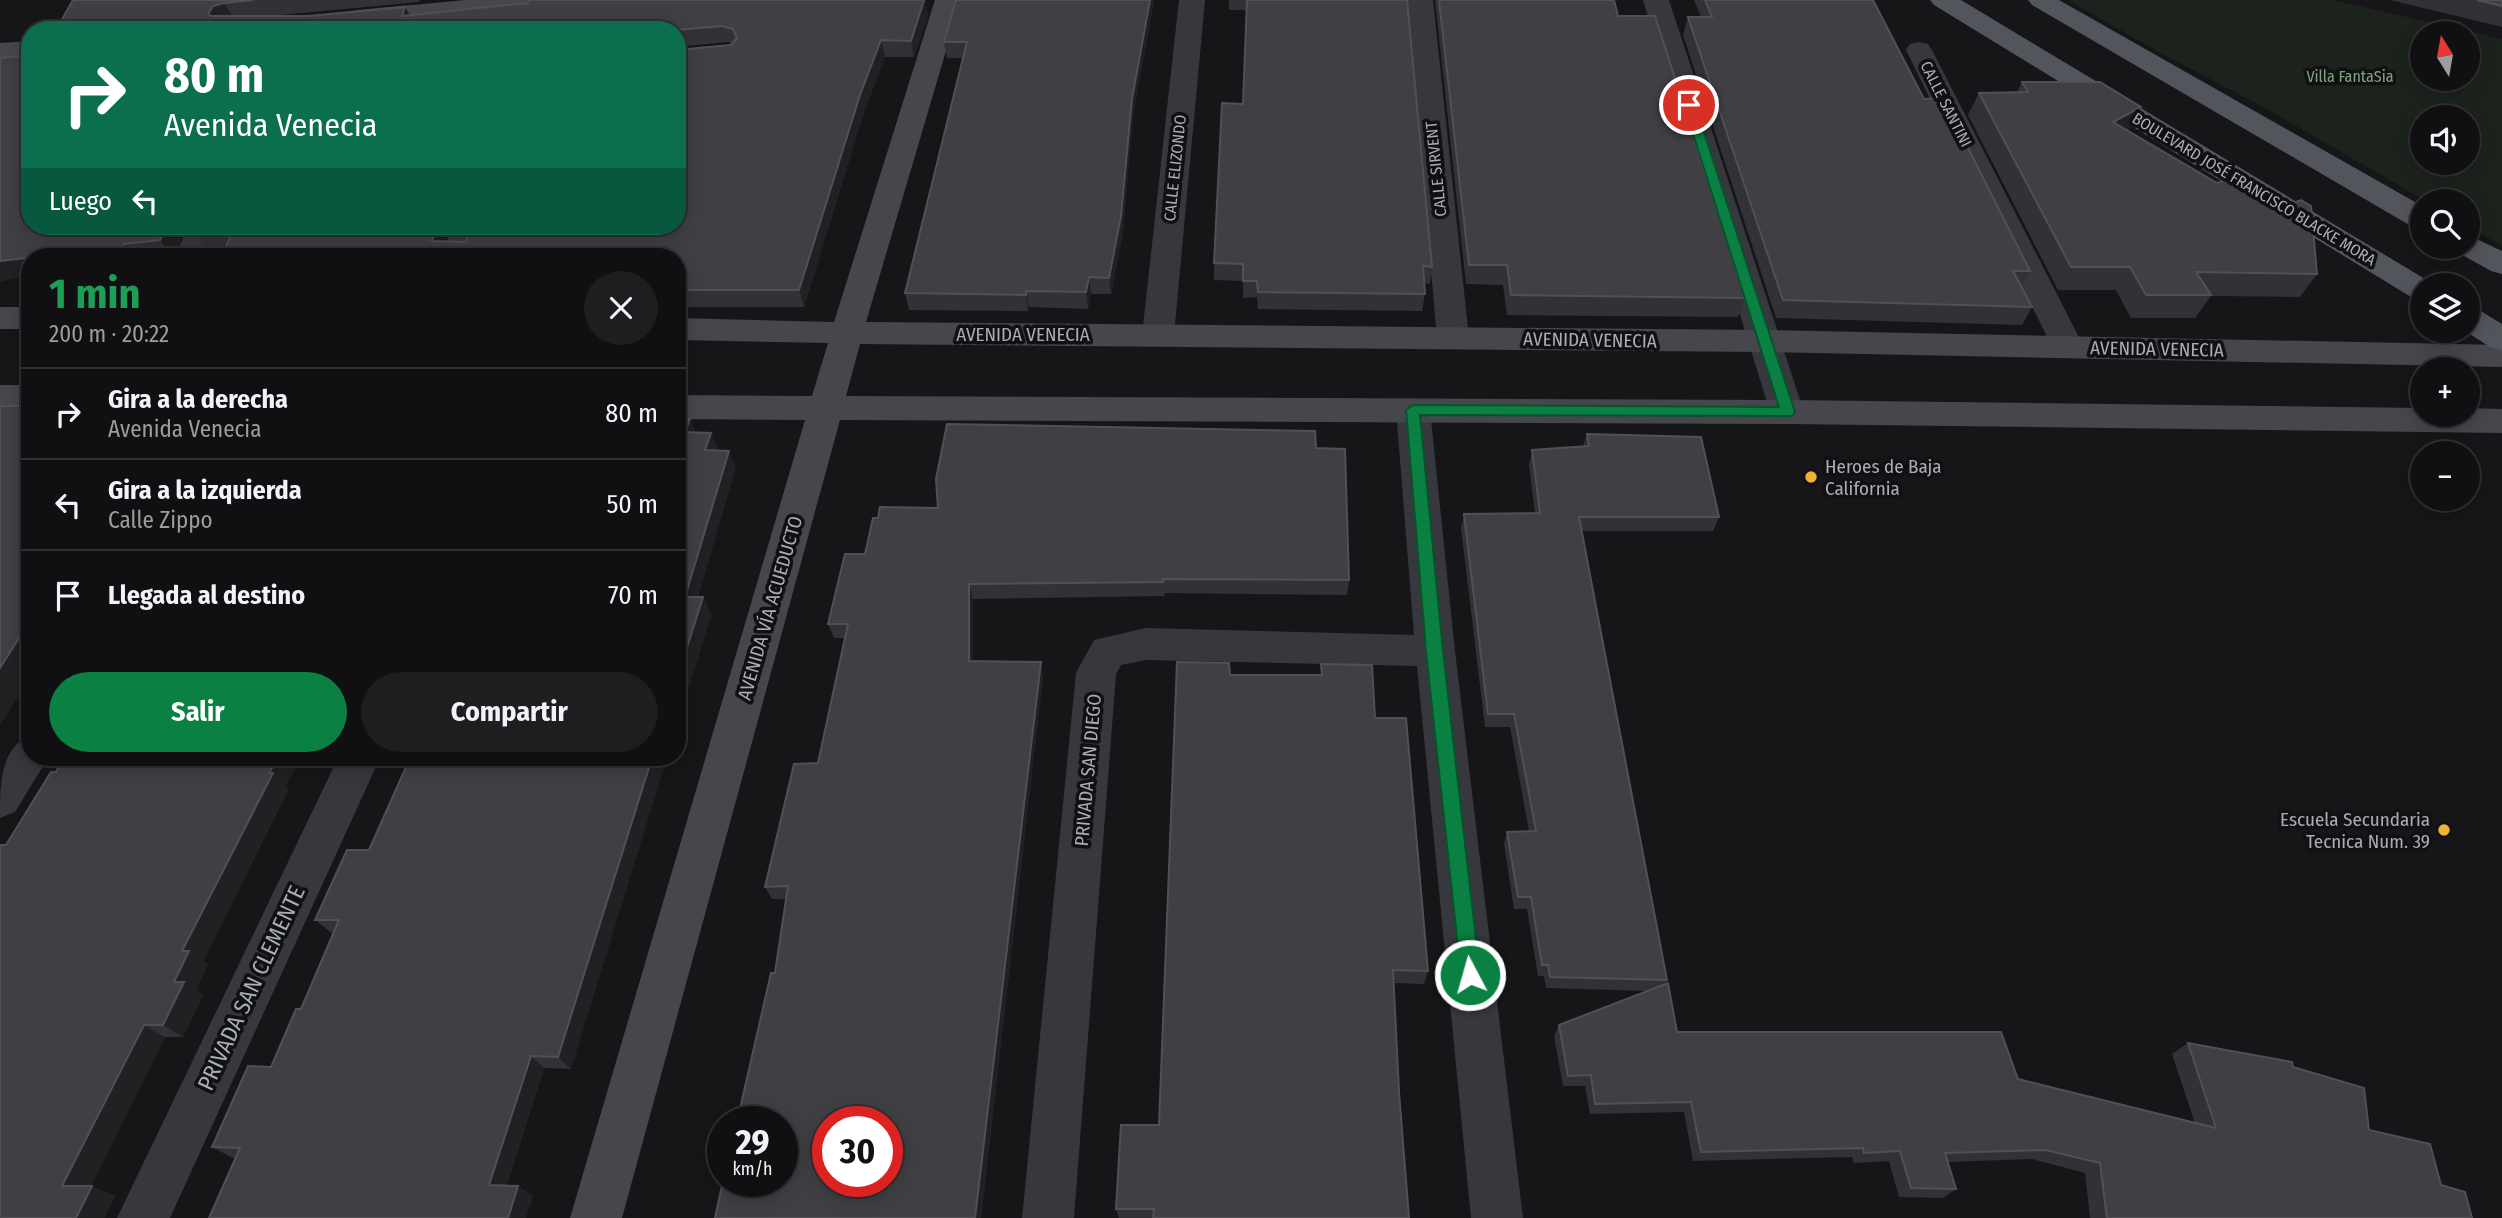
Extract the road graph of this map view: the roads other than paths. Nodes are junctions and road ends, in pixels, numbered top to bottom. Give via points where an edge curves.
1 (546, 0) edge
2 (948, 0) edge
3 (1192, 0) edge
4 (1420, 0) edge
5 (1656, 0) edge
6 (1943, 0) edge
7 (2041, 0) edge
8 (484, 3) edge
9 (331, 21) edge
10 (21, 50) edge
11 (1919, 50) dead end
12 (0, 51) edge
13 (2410, 212) edge
14 (2480, 252) edge
15 (2502, 264) edge
16 (2410, 283) edge
17 (0, 318) edge
18 (21, 318) edge
19 (2480, 325) edge
20 (686, 329) edge
21 (847, 333) junction
22 (1158, 335) junction
23 (1453, 338) junction
24 (2502, 339) edge
25 (1764, 341) junction
26 (2068, 347) junction
27 (2502, 356) edge
28 (0, 397) edge
29 (21, 397) edge
30 (686, 407) edge
31 (826, 409) junction
32 (1413, 410) junction
33 (1787, 412) junction
34 (2502, 421) edge
35 (1435, 651) junction
36 (22, 766) edge
37 (355, 766) edge
38 (0, 799) edge
39 (143, 1218) edge
40 (596, 1218) edge
41 (1048, 1218) edge
42 (1497, 1218) edge

1 - 8 main road
2 - 21 main road, AVENIDA VÍA ACUEDUCTO
3 - 22 street, CALLE ELIZONDO
4 - 23 street, CALLE SIRVENT
5 - 25 street
6 - 16 main road, BOULEVARD JOSÉ FRANCISCO BLACKE MORA
7 - 13 main road
8 - 9 main road
10 - 12 main road
11 - 26 street, CALLE SANTINI
14 - 15 main road
17 - 18 main road
19 - 24 main road
20 - 21 main road, AVENIDA VENECIA
21 - 22 main road, AVENIDA VENECIA
21 - 31 main road, AVENIDA VÍA ACUEDUCTO
22 - 23 main road, AVENIDA VENECIA
23 - 25 main road, AVENIDA VENECIA
25 - 26 main road, AVENIDA VENECIA
25 - 33 street
26 - 27 main road, AVENIDA VENECIA
28 - 29 main road
30 - 31 main road
31 - 32 main road
31 - 40 main road, AVENIDA VÍA ACUEDUCTO
32 - 33 main road
32 - 35 street
33 - 34 main road
35 - 41 street, PRIVADA SAN DIEGO via 1146,644 1108,651 1096,673
35 - 42 street
36 - 38 street
37 - 39 street, PRIVADA SAN CLEMENTE

